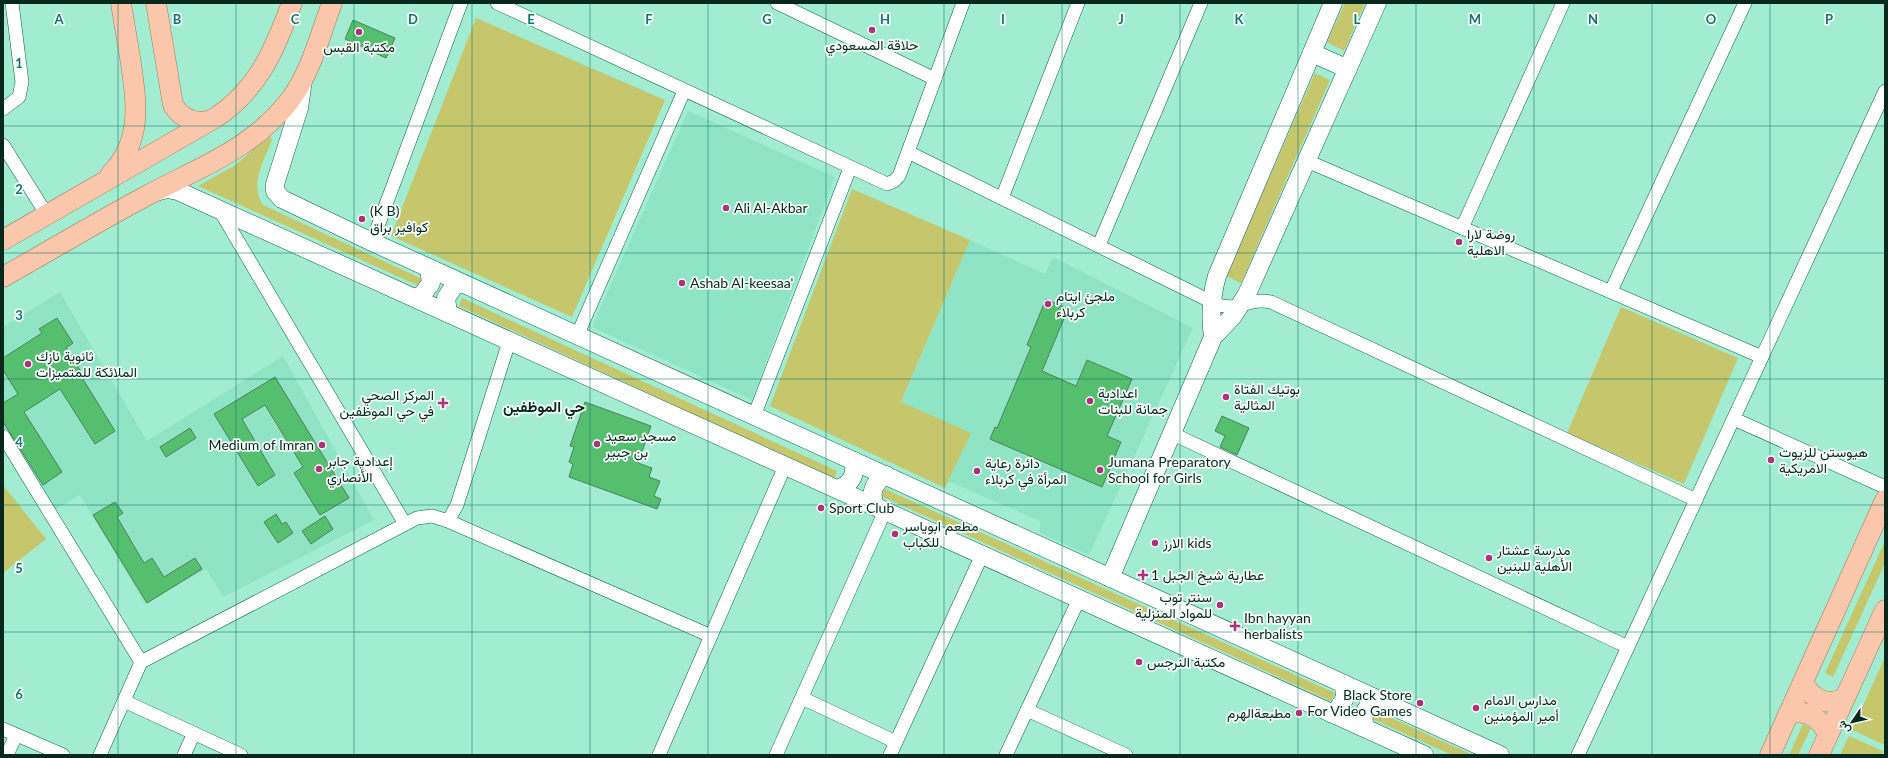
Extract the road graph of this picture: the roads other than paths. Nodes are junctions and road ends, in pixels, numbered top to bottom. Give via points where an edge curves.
1 (12, 3) edge
2 (121, 3) edge
3 (156, 3) edge
4 (292, 3) edge
5 (332, 3) edge
6 (461, 3) edge
7 (497, 3) edge
8 (776, 3) edge
9 (964, 3) edge
10 (1078, 3) edge
11 (1201, 3) edge
12 (1333, 3) edge
13 (1377, 3) edge
14 (1563, 3) edge
15 (1745, 3) edge
16 (1312, 53) junction
17 (1348, 69) junction
18 (935, 79) junction
19 (303, 80) junction
20 (684, 90) junction
21 (1885, 91) edge
22 (3, 109) edge
23 (215, 118) junction
24 (3, 145) edge
25 (908, 152) junction
26 (1307, 161) junction
27 (850, 168) junction
28 (99, 184) junction
29 (149, 194) junction
30 (1002, 198) junction
31 (219, 209) junction
32 (47, 215) junction
33 (1462, 228) junction
34 (3, 240) edge
35 (372, 242) junction
36 (1099, 245) junction
37 (429, 268) junction
38 (3, 277) edge
39 (461, 283) junction
40 (1611, 292) junction
41 (415, 298) junction
42 (1211, 301) junction
43 (1240, 305) junction
44 (448, 313) junction
45 (577, 336) junction
46 (1213, 337) junction
47 (509, 342) junction
48 (1762, 357) junction
49 (754, 416) junction
50 (1734, 419) junction
51 (1173, 434) junction
52 (3, 436) edge
53 (854, 461) junction
54 (785, 466) junction
55 (886, 476) junction
56 (1885, 487) edge
57 (838, 489) junction
58 (1696, 500) junction
59 (1885, 500) edge
60 (880, 509) junction
61 (448, 521) junction
62 (405, 524) junction
63 (982, 555) junction
64 (1110, 578) junction
65 (1079, 599) junction
66 (1885, 610) edge
67 (711, 636) junction
68 (1628, 647) junction
69 (141, 662) junction
70 (1803, 682) junction
71 (1344, 684) junction
72 (802, 698) junction
73 (1844, 699) junction
74 (1379, 700) junction
75 (124, 701) junction
76 (1027, 710) junction
77 (1331, 713) junction
78 (1788, 714) junction
79 (1365, 728) junction
80 (3, 729) edge
81 (194, 733) junction
82 (16, 735) junction
83 (1828, 735) junction
84 (896, 742) junction
85 (1415, 753) edge
86 (7, 755) edge
87 (63, 755) edge
88 (100, 755) edge
89 (184, 755) edge
90 (241, 755) edge
91 (659, 755) edge
92 (776, 755) edge
93 (890, 755) edge
94 (1006, 755) edge
95 (1126, 755) edge
96 (1500, 755) edge
97 (1578, 755) edge
98 (1770, 755) edge
99 (1819, 755) edge

1 - 22 street via 22,82 19,97
2 - 28 main road via 136,101 136,118 132,139 122,159
3 - 23 main road via 174,106 181,115 192,121 204,122
4 - 23 main road via 267,64 235,103
5 - 19 main road
6 - 35 street
7 - 20 street
8 - 18 street
9 - 18 street
10 - 30 street
11 - 36 street
12 - 16 main road
13 - 17 main road
14 - 33 street
15 - 40 street
16 - 17 main road
16 - 42 main road via 1217,276
17 - 26 main road
18 - 25 street
19 - 29 main road via 275,117 244,144 219,160
19 - 35 main road via 299,108 275,191 282,199
20 - 27 street
20 - 45 street
21 - 48 street
23 - 28 main road
24 - 32 street
25 - 27 street via 898,176 891,183 884,184
25 - 30 street
26 - 33 street
26 - 43 main road
27 - 49 street
28 - 32 main road
29 - 31 main road via 164,189 175,190
29 - 38 main road
30 - 36 street
31 - 41 main road
31 - 62 street
32 - 34 main road
33 - 40 street
35 - 37 main road
36 - 42 street
37 - 39 main road
37 - 41 main road via 431,283 422,295
39 - 44 main road via 454,286 446,298
39 - 45 main road
40 - 48 street
41 - 44 main road
42 - 43 street via 1228,308
42 - 46 main road
43 - 46 main road via 1225,326
43 - 58 street via 1256,300 1271,302
44 - 47 main road
45 - 49 main road
46 - 51 main road
47 - 54 main road
47 - 61 street via 457,505
48 - 50 street
49 - 53 main road
50 - 56 street
50 - 58 street
51 - 64 main road
51 - 68 street
52 - 69 street
53 - 55 main road
53 - 57 main road via 854,476 850,482
54 - 57 main road
54 - 67 street
55 - 60 main road via 874,485 872,499
55 - 64 main road
57 - 60 main road
58 - 68 street
59 - 70 main road
60 - 63 main road
60 - 72 street
61 - 62 street via 432,516 417,518
61 - 67 street
62 - 69 street
63 - 65 main road
63 - 84 street
64 - 71 main road
65 - 76 street
65 - 77 main road
66 - 73 main road
67 - 91 street
68 - 97 street
69 - 75 street
70 - 73 main road via 1807,691 1817,699 1830,702
70 - 78 main road
71 - 74 main road
71 - 77 main road via 1345,698 1342,705
72 - 84 street
72 - 92 street
73 - 83 main road
74 - 79 main road via 1372,702 1367,708 1364,714
74 - 96 main road
75 - 81 street
75 - 88 street
76 - 94 street
76 - 95 street
77 - 79 main road
78 - 83 main road via 1801,712 1814,716 1824,725
78 - 98 main road
79 - 85 main road
80 - 82 street
81 - 89 street
81 - 90 street
82 - 86 street
82 - 87 street
83 - 99 main road
84 - 93 street

